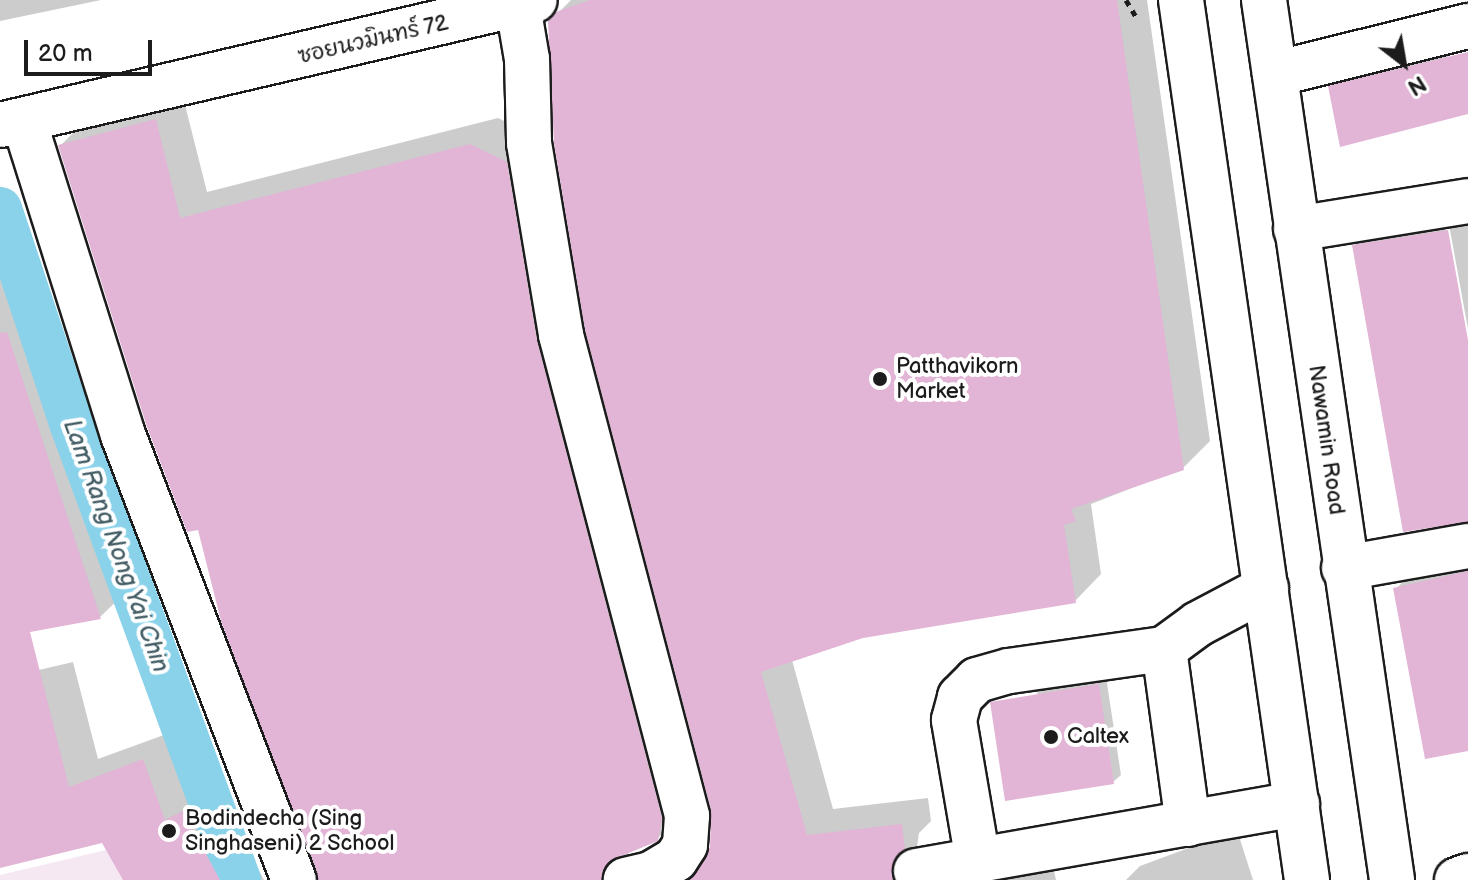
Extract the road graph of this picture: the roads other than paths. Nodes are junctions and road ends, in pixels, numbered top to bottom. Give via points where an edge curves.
1 (1181, 0) edge
2 (1264, 0) edge
3 (526, 3) edge
4 (1468, 26) edge
5 (1275, 74) junction
6 (12, 123) edge
7 (1468, 201) edge
8 (1296, 229) junction
9 (1468, 546) edge
10 (1344, 568) junction
11 (1266, 588) junction
12 (1164, 649) junction
13 (1297, 804) junction
14 (1188, 824) junction
15 (978, 861) junction
16 (916, 871) dead end
17 (1468, 876) edge
18 (294, 880) edge
19 (626, 880) edge
20 (1307, 880) edge
21 (1392, 880) edge
22 (1457, 880) edge

1 - 11 street
2 - 5 street, Nawamin Road
3 - 6 street, ซอยนวมินทร์ 72
3 - 19 street via 529,143 561,335 687,816 685,845 676,859 651,874
4 - 5 street
5 - 8 street, Nawamin Road
6 - 18 street via 123,435
7 - 8 street
8 - 10 street, Nawamin Road
9 - 10 street
10 - 21 street, Nawamin Road
11 - 12 street via 1198,624
11 - 13 street
12 - 14 street
12 - 15 street via 1009,671 977,680 960,697 954,720
13 - 14 street
13 - 20 street
14 - 15 street
15 - 16 street
17 - 22 street

